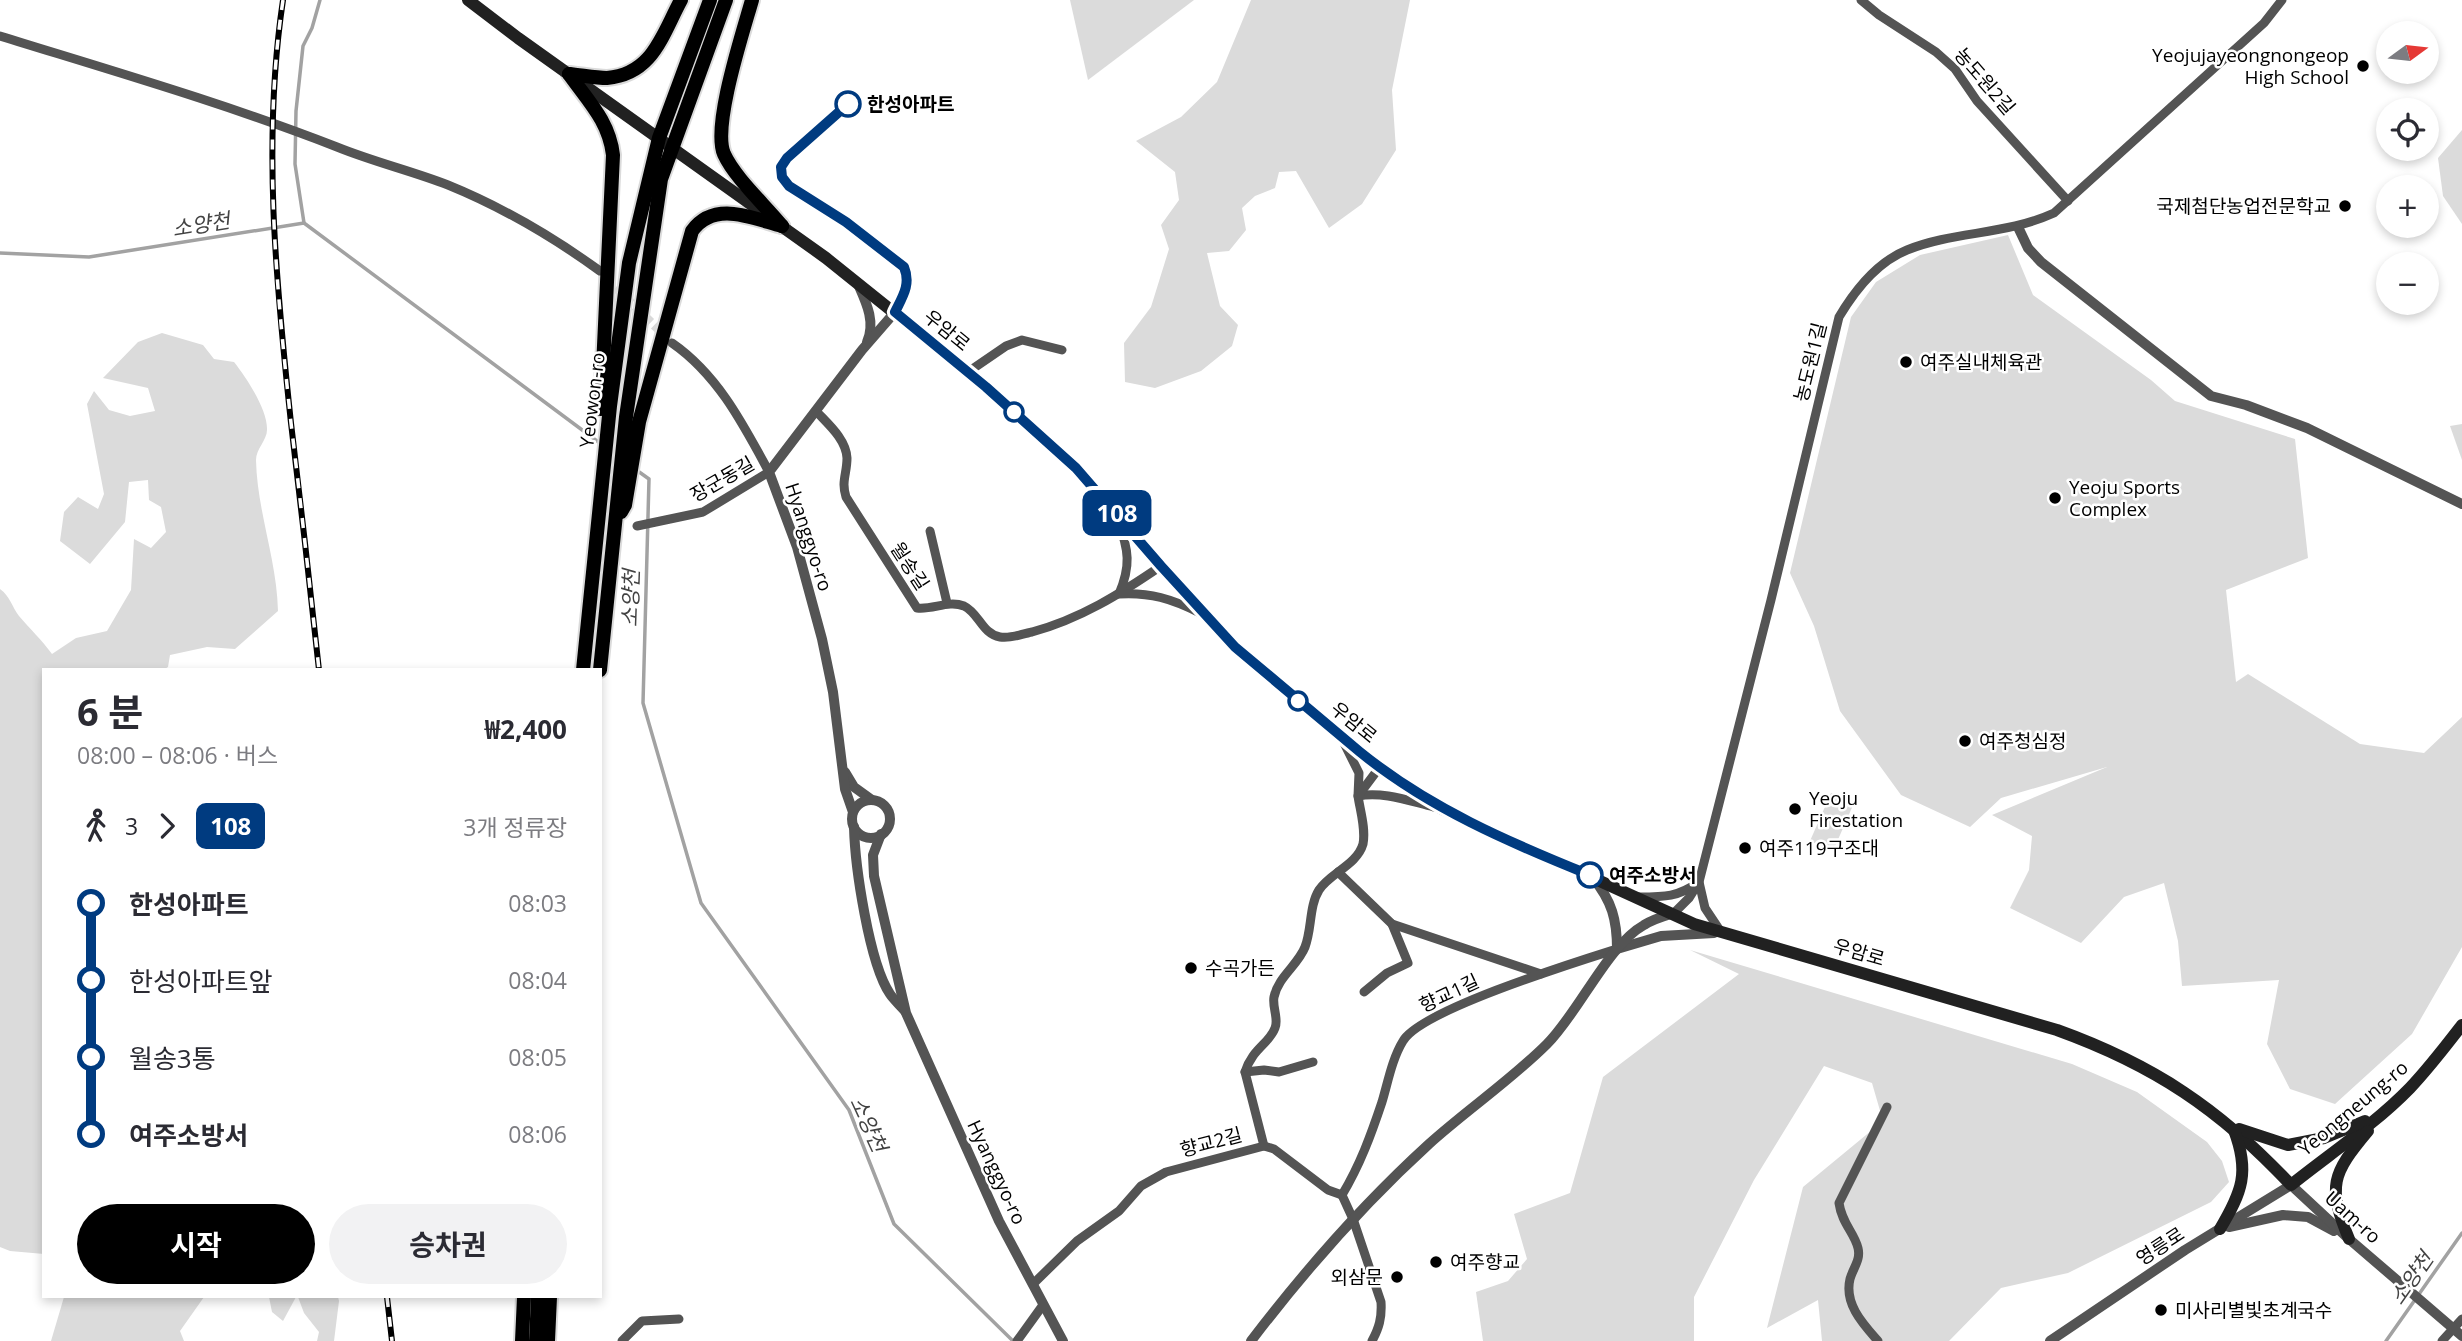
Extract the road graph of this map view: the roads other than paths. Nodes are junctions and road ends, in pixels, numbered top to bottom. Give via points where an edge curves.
1 (468, 0) edge
2 (681, 0) edge
3 (710, 0) edge
4 (726, 0) edge
5 (752, 0) edge
6 (1861, 0) edge
7 (2282, 0) edge
8 (0, 36) edge
9 (569, 74) junction
10 (848, 104) dead end
11 (659, 138) junction
12 (673, 147) junction
13 (2068, 201) junction
14 (782, 226) junction
15 (2018, 227) junction
16 (600, 271) tunnel mouth
17 (856, 282) junction
18 (895, 312) junction
19 (672, 343) tunnel mouth
20 (862, 350) junction
21 (1062, 350) dead end
22 (968, 372) junction
23 (605, 405) junction
24 (816, 411) junction
25 (633, 420) junction
26 (769, 472) junction
27 (2462, 503) edge
28 (1114, 510) junction
29 (637, 526) dead end
30 (930, 531) dead end
31 (1161, 566) junction
32 (1119, 594) junction
33 (947, 603) junction
34 (1205, 615) junction
35 (583, 668) edge
36 (600, 668) edge
37 (1340, 736) junction
38 (1380, 768) junction
39 (845, 772) junction
40 (1358, 796) junction
41 (872, 800) junction
42 (1442, 809) junction
43 (853, 812) junction
44 (854, 827) junction
45 (881, 834) junction
46 (1338, 873) junction
47 (1591, 876) junction
48 (1699, 882) junction
49 (1638, 897) junction
50 (1674, 913) junction
51 (1392, 924) junction
52 (1722, 933) junction
53 (1617, 949) junction
54 (1541, 974) junction
55 (1364, 992) dead end
56 (906, 1013) junction
57 (2462, 1025) edge
58 (1313, 1062) dead end
59 (1245, 1072) junction
60 (1887, 1107) dead end
61 (2381, 1114) junction
62 (2232, 1126) junction
63 (1264, 1146) junction
64 (2291, 1185) junction
65 (1342, 1195) junction
66 (1353, 1219) junction
67 (2220, 1229) junction
68 (2349, 1238) junction
69 (1033, 1284) junction
70 (524, 1298) edge
71 (538, 1298) edge
72 (550, 1298) edge
73 (1043, 1306) junction
74 (679, 1319) dead end
75 (2462, 1319) edge
76 (2458, 1332) edge
77 (522, 1341) edge
78 (536, 1341) edge
79 (548, 1341) edge
80 (622, 1341) edge
81 (1017, 1341) edge
82 (1063, 1341) edge
83 (1251, 1341) edge
84 (1372, 1341) edge
85 (1878, 1341) edge
86 (2050, 1341) edge
87 (2442, 1341) edge

1 - 9 main road, 우암로
2 - 9 highway via 648,61 635,71 607,78
3 - 11 highway, Yeowon-ro
4 - 12 highway, Yeowon-ro
5 - 14 highway via 721,127 722,146 735,171
6 - 13 street, 농도원2길 via 1955,69 1977,101
7 - 13 street, 농도원1길 via 2264,23
8 - 16 street via 282,125 468,194 558,241
9 - 11 main road, 우암로
9 - 23 highway via 603,121 613,155
10 - 18 street via 787,158 781,167 782,177 904,267 907,288
11 - 12 main road, 우암로
11 - 23 highway, Yeowon-ro via 629,263
12 - 14 main road, 우암로
12 - 25 highway, Yeowon-ro via 661,179
13 - 15 street, 농도원1길 via 2054,213
14 - 17 main road, 우암로
14 - 25 highway via 730,212 697,224
15 - 27 street via 2041,262 2211,396 2307,428
15 - 48 street, 농도원1길 via 1905,250 1870,275 1839,317
17 - 18 main road, 우암로
17 - 20 street via 870,320 870,334
18 - 20 street, Hyanggyo-ro
18 - 22 main road, 우암로
19 - 26 street via 703,369 724,395
20 - 24 street, Hyanggyo-ro
21 - 22 street via 1022,340
22 - 28 main road, 우암로 via 1076,468
23 - 35 highway
24 - 26 street, Hyanggyo-ro
24 - 33 street, 월송길 via 838,435 847,457 842,486 846,497 917,608
25 - 36 highway, Yeowon-ro via 615,523
26 - 29 street, 장군동길 via 703,512
26 - 39 street, Hyanggyo-ro via 797,547 822,639
28 - 31 main road, 우암로
28 - 32 street via 1128,557 1127,576
30 - 33 street
31 - 32 street, 월송길
31 - 34 main road, 우암로
32 - 33 street, 월송길 via 1050,627 1009,637 986,631 969,609
32 - 34 street via 1154,594
34 - 37 main road, 우암로 via 1235,647
37 - 38 main road, 우암로
37 - 40 street via 1359,773
38 - 40 street
38 - 42 main road, 우암로
39 - 41 street
39 - 43 street, Hyanggyo-ro
40 - 42 street via 1383,795
40 - 46 street via 1363,842
41 - 43 street
41 - 45 street via 889,814 887,829
42 - 47 main road, 우암로
43 - 44 street
44 - 45 street via 866,837
44 - 56 street, Hyanggyo-ro via 858,875 878,965 889,993
45 - 56 street, Hyanggyo-ro via 873,855 874,876
46 - 51 street
46 - 59 street via 1317,893 1304,949 1274,998 1275,1031 1253,1053
47 - 49 main road, 우암로
47 - 53 street via 1613,908
48 - 49 street via 1668,897
48 - 50 street, 농도원1길
48 - 52 street via 1705,908
49 - 50 main road, 우암로
50 - 52 main road, 우암로
50 - 53 street, 향교1길 via 1643,925
51 - 54 street
51 - 55 street via 1408,963
52 - 53 street via 1661,936
52 - 62 main road, 우암로 via 2095,1043 2169,1081
53 - 54 street, 향교1길
53 - 66 street, 향교1길 via 1549,1042 1433,1141
54 - 65 street, 향교1길 via 1434,1018 1407,1035 1370,1138
56 - 69 street, Hyanggyo-ro via 999,1221
57 - 61 main road, Yeongneung-ro via 2433,1063
58 - 59 street via 1279,1072
59 - 63 street, 향교2길
60 - 85 street via 1839,1203 1841,1217 1858,1247 1849,1291 1853,1308
61 - 62 main road via 2324,1138 2288,1145
61 - 64 main road, Yeongneung-ro
61 - 68 main road via 2338,1173 2337,1210
62 - 64 main road, 우암로
62 - 67 main road via 2244,1164 2236,1201
63 - 65 street
63 - 69 street, 향교2길 via 1151,1179
64 - 67 street, 영릉로
64 - 68 street, Uam-ro
65 - 66 street
66 - 83 street, 향교1길 via 1301,1275
66 - 84 street via 1381,1302 1379,1328
67 - 68 street via 2272,1217 2308,1217
67 - 86 street, 영릉로
68 - 76 street, Uam-ro
69 - 73 street, Hyanggyo-ro
70 - 77 highway
71 - 78 highway
72 - 79 highway
73 - 81 street
73 - 82 street, Hyanggyo-ro
74 - 80 street via 642,1321
75 - 76 street
76 - 87 street

